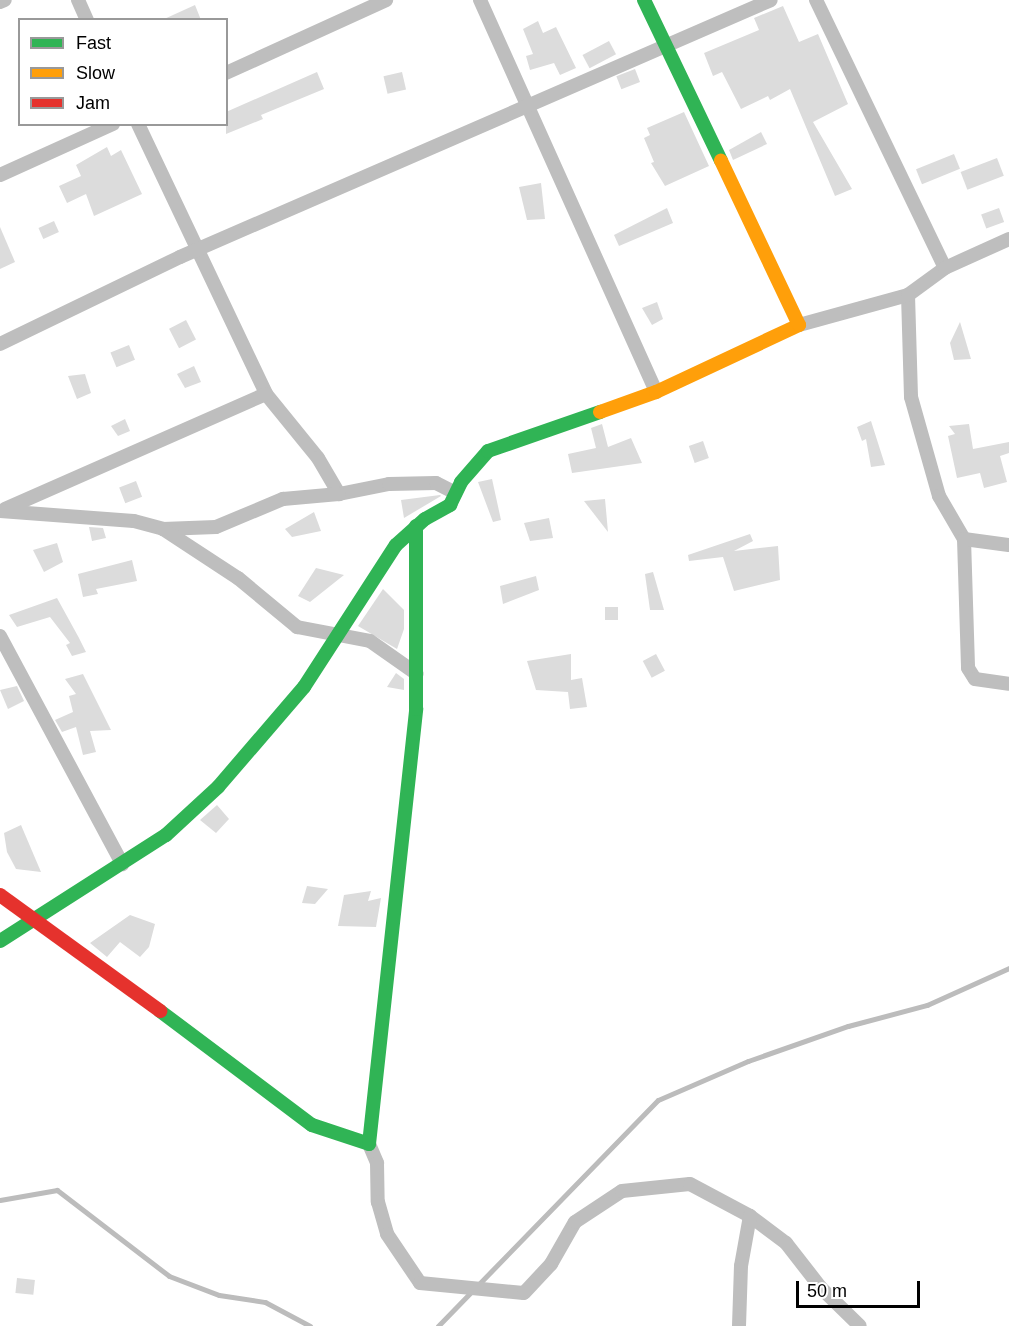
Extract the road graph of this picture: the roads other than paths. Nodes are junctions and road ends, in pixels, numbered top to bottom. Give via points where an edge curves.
1 (5, 0) edge
2 (78, 0) edge
3 (386, 0) edge
4 (480, 0) edge
5 (644, 0) edge
6 (771, 0) edge
7 (816, 0) edge
8 (0, 2) edge
9 (86, 18) edge
10 (665, 47) junction
11 (228, 72) edge
12 (530, 106) junction
13 (109, 126) edge
14 (139, 126) edge
15 (0, 175) edge
16 (1009, 239) edge
17 (198, 250) junction
18 (945, 268) junction
19 (908, 295) junction
20 (799, 325) junction
21 (0, 344) edge
22 (656, 392) junction
23 (266, 394) junction
24 (456, 493) junction
25 (339, 494) junction
26 (0, 511) edge
27 (416, 526) junction
28 (163, 529) junction
29 (964, 539) junction
30 (1009, 545) edge
31 (0, 636) edge
32 (337, 636) junction
33 (417, 674) junction
34 (1009, 684) edge
35 (122, 864) junction
36 (0, 895) edge
37 (38, 920) junction
38 (0, 941) edge
39 (369, 1144) junction
40 (750, 1216) junction
41 (739, 1326) edge
42 (861, 1326) edge

1 - 8 street
2 - 9 street
3 - 11 street
4 - 12 street
5 - 10 street
6 - 10 street
7 - 18 street
10 - 12 street
10 - 20 street
12 - 17 street
12 - 22 street
13 - 15 street
14 - 17 street
16 - 18 street
17 - 21 street
17 - 23 street
18 - 19 street
19 - 20 street
19 - 29 street via 911,397 939,496
20 - 22 street
22 - 24 street via 488,452
23 - 25 street via 318,458
23 - 26 street
24 - 25 street via 436,483 389,484
24 - 27 street via 450,505
25 - 28 street via 283,499 216,527
26 - 28 street via 134,521
27 - 32 street via 396,545
27 - 33 street
28 - 32 street via 238,578 297,627
29 - 30 street
29 - 34 street via 968,668 975,679
31 - 35 street
32 - 33 street via 369,641
32 - 35 street via 304,687 218,787 166,836
33 - 39 street
35 - 37 street
36 - 37 street
37 - 38 street
37 - 39 street via 312,1125
39 - 40 street via 377,1163 378,1202 387,1234 420,1282 524,1293 551,1264 575,1222 622,1191 690,1184
40 - 41 street via 741,1266
40 - 42 street via 786,1243 821,1288

